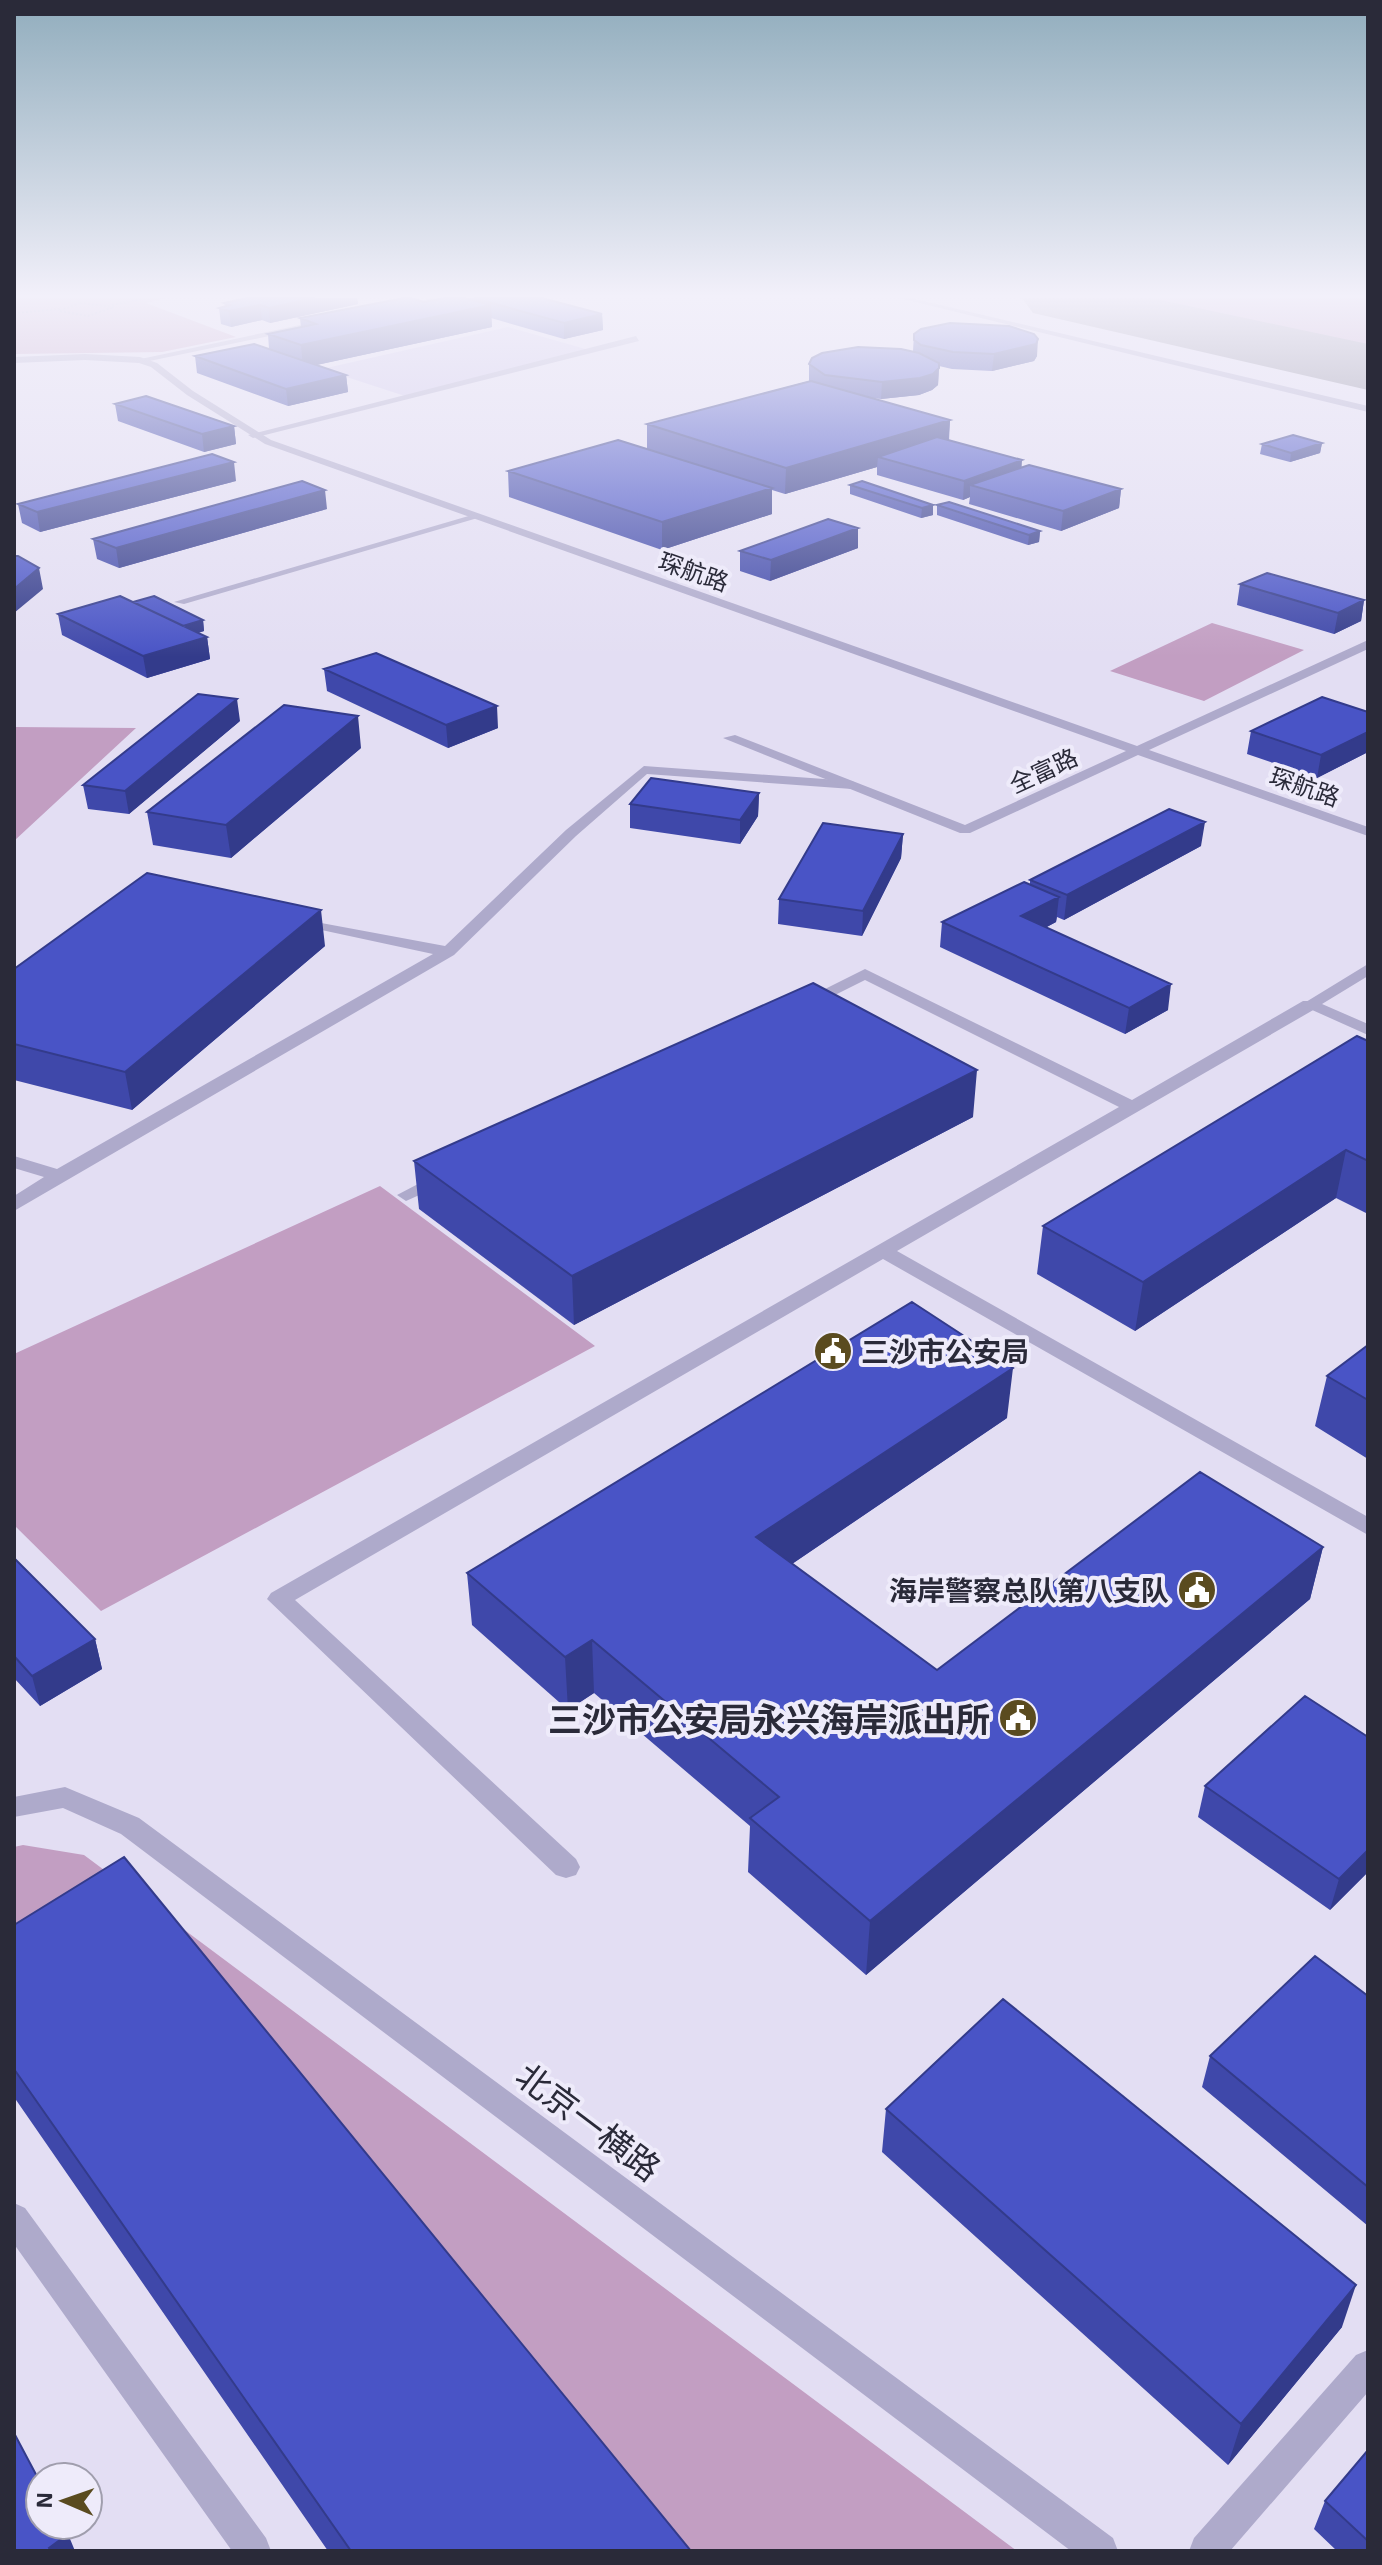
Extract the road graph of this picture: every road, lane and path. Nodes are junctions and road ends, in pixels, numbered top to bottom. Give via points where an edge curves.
1 (229, 418) edge
2 (322, 418) edge
3 (253, 435) junction
4 (476, 517) junction
5 (180, 602) dead end
6 (1368, 644) edge
7 (730, 738) dead end
8 (1138, 751) junction
9 (852, 785) junction
10 (1368, 832) edge
11 (277, 916) edge
12 (448, 952) junction
13 (1368, 969) edge
14 (1309, 1005) junction
15 (793, 1008) edge
16 (1368, 1030) edge
17 (1133, 1107) junction
18 (14, 1162) edge
19 (59, 1175) junction
20 (449, 1175) edge
21 (406, 1195) dead end
22 (14, 1205) edge
23 (884, 1252) junction
24 (1368, 1527) edge
25 (14, 1807) edge
26 (566, 1867) dead end
27 (14, 2218) edge
28 (1368, 2367) edge
29 (253, 2551) edge
30 (1100, 2551) edge
31 (1207, 2551) edge

1 - 3 street, 琛航路
2 - 3 street
3 - 4 street, 琛航路
4 - 5 street
4 - 8 street, 琛航路
6 - 8 street, 全富路
7 - 9 street, 全富路
8 - 9 street, 全富路 via 965,830
8 - 10 street, 琛航路
9 - 12 street via 644,770
11 - 12 street
12 - 19 street
13 - 14 street
14 - 16 street
14 - 17 street
15 - 17 street via 865,974
17 - 23 street
18 - 19 street
19 - 22 street
20 - 21 street
23 - 24 street
23 - 26 street via 279,1599
25 - 30 street, 北京一横路 via 65,1797 130,1826
27 - 29 street
28 - 31 street

